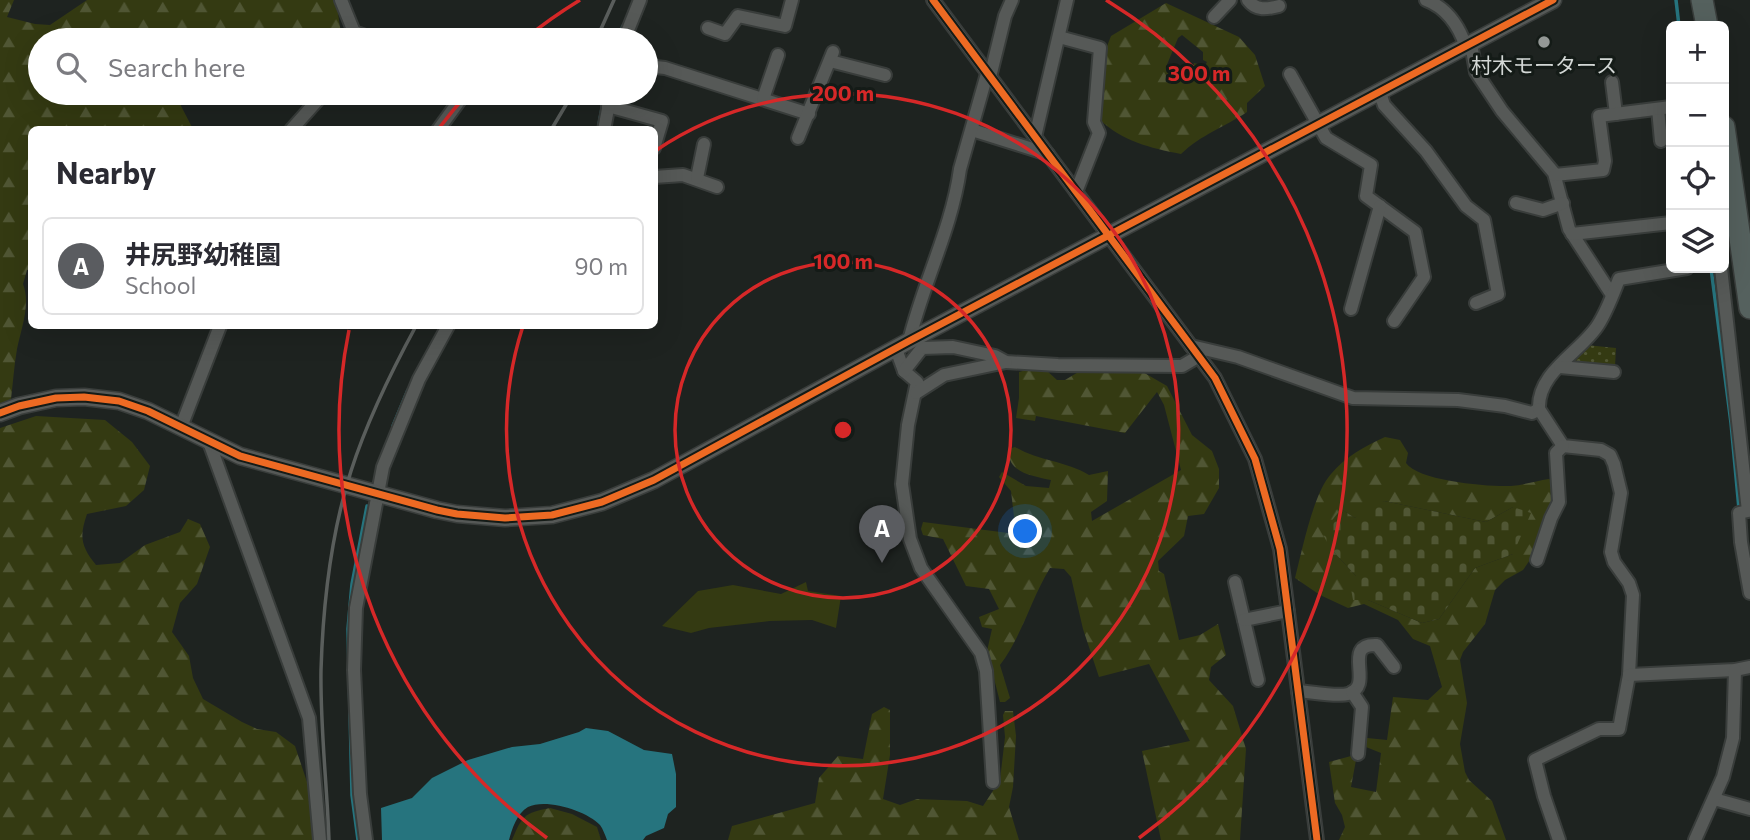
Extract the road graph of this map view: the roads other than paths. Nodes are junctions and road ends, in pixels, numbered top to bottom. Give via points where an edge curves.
1 (341, 0) edge
2 (640, 0) edge
3 (792, 0) edge
4 (933, 0) edge
5 (1012, 0) edge
6 (1067, 0) edge
7 (1230, 0) edge
8 (1248, 0) edge
9 (1426, 0) edge
10 (1553, 0) edge
11 (1702, 0) edge
12 (1279, 6) dead end
13 (1214, 17) dead end
14 (1706, 21) edge
15 (350, 28) edge
16 (629, 28) edge
17 (708, 28) dead end
18 (1059, 37) junction
19 (1468, 46) junction
20 (778, 55) dead end
21 (658, 67) edge
22 (1290, 74) dead end
23 (885, 75) dead end
24 (989, 76) junction
25 (1612, 82) dead end
26 (1380, 93) junction
27 (763, 99) junction
28 (313, 105) edge
29 (456, 105) edge
30 (608, 105) edge
31 (623, 105) edge
32 (1665, 108) edge
33 (809, 114) junction
34 (1615, 114) junction
35 (295, 126) edge
36 (441, 126) edge
37 (605, 126) edge
38 (1319, 126) junction
39 (972, 130) junction
40 (658, 134) edge
41 (799, 138) dead end
42 (1035, 138) junction
43 (1661, 141) dead end
44 (704, 144) dead end
45 (1726, 147) edge
46 (1048, 155) junction
47 (1555, 175) junction
48 (658, 177) edge
49 (697, 178) junction
50 (717, 187) dead end
51 (1076, 192) junction
52 (1516, 203) dead end
53 (1563, 203) junction
54 (1380, 206) junction
55 (1666, 224) edge
56 (1572, 234) junction
57 (1109, 236) junction
58 (1735, 267) edge
59 (1666, 271) edge
60 (1612, 295) junction
61 (1476, 303) dead end
62 (1750, 308) edge
63 (1351, 309) dead end
64 (1394, 321) dead end
65 (219, 329) edge
66 (446, 329) edge
67 (902, 345) junction
68 (1195, 351) junction
69 (1006, 362) junction
70 (1560, 367) junction
71 (904, 371) junction
72 (1614, 372) dead end
73 (916, 393) junction
74 (1539, 409) junction
75 (0, 413) edge
76 (181, 426) junction
77 (209, 442) junction
78 (1563, 446) junction
79 (377, 492) junction
80 (1537, 560) dead end
81 (1235, 582) dead end
82 (1750, 593) edge
83 (1288, 611) junction
84 (1244, 620) junction
85 (1394, 667) dead end
86 (1750, 667) edge
87 (1735, 670) junction
88 (1629, 675) junction
89 (1258, 680) dead end
90 (1298, 691) junction
91 (1352, 692) junction
92 (1358, 754) dead end
93 (993, 782) dead end
94 (1714, 799) junction
95 (1750, 808) edge
96 (320, 840) edge
97 (366, 840) edge
98 (1317, 840) edge
99 (1559, 840) edge
100 (1695, 840) edge

1 - 15 street
2 - 16 street
3 - 17 street via 785,26 738,16 725,34
4 - 24 street
5 - 24 street
6 - 18 street
7 - 13 street
8 - 12 street via 1267,10
9 - 19 street via 1439,5
10 - 19 street
11 - 14 highway
18 - 42 street
18 - 51 street via 1100,48 1094,122 1099,133
19 - 26 street
19 - 47 street via 1476,72 1502,111
20 - 27 street
21 - 27 street
22 - 38 street
23 - 33 street via 832,56
24 - 39 street
24 - 42 street
25 - 34 street
26 - 38 street
26 - 61 street via 1384,105 1426,151 1466,206 1484,220 1498,295
27 - 33 street
28 - 35 street
29 - 36 street
30 - 37 street
31 - 40 street via 662,121
32 - 34 street
32 - 43 street
33 - 41 street
34 - 47 street via 1599,117 1603,170
38 - 54 street via 1326,138 1371,165 1367,196
38 - 57 street
39 - 46 street
39 - 67 street via 941,244
42 - 46 street
44 - 49 street
45 - 58 highway
46 - 51 street
47 - 53 street
48 - 49 street
49 - 50 street
51 - 57 street
52 - 53 street via 1543,210
53 - 56 street
54 - 63 street
54 - 64 street via 1415,232 1424,276
55 - 56 street
56 - 60 street
57 - 67 street
57 - 68 street
58 - 62 highway
58 - 82 street via 1748,511 1739,513
59 - 60 street via 1619,279
60 - 70 street via 1598,326
65 - 76 street
66 - 79 street via 398,426
67 - 71 street
67 - 79 street via 653,480 573,511 478,517
68 - 69 street via 1182,366
68 - 74 street via 1238,357 1353,398 1458,400 1532,413
68 - 83 street via 1226,396 1255,458 1280,548
69 - 71 street via 953,347 922,348
69 - 73 street via 944,375
70 - 72 street
70 - 74 street via 1545,384
71 - 73 street via 917,382
73 - 93 street via 902,484 910,539 921,568 981,653
74 - 78 street
75 - 76 street via 56,398 84,397 130,404
76 - 77 street
77 - 79 street via 240,456
77 - 96 street via 309,718
78 - 80 street via 1556,453 1559,502
78 - 88 street via 1607,453 1617,474 1621,493 1611,552 1633,595
79 - 97 street via 356,608 360,794
81 - 84 street
83 - 84 street
83 - 90 street
84 - 89 street
85 - 91 street via 1377,645 1363,649 1360,684
86 - 87 street
87 - 88 street
87 - 94 street via 1733,738
88 - 99 street via 1619,729 1599,729 1535,760
90 - 91 street
90 - 98 street
91 - 92 street via 1362,707
94 - 95 street
94 - 100 street

